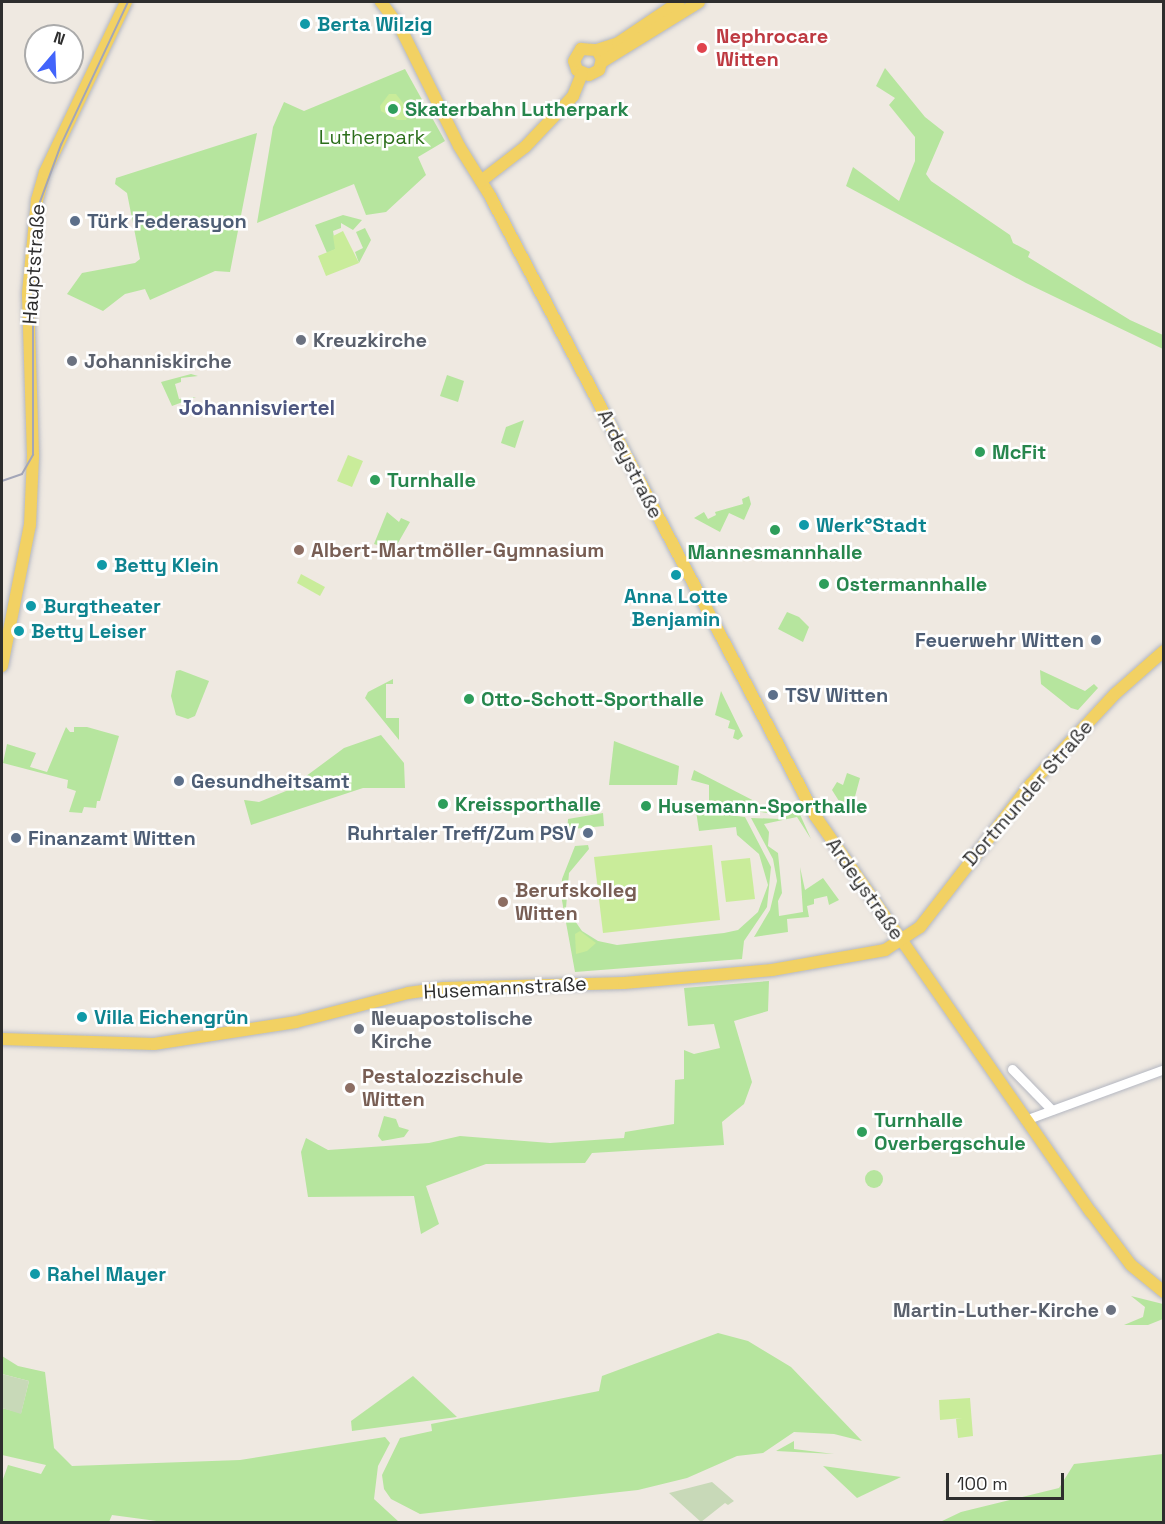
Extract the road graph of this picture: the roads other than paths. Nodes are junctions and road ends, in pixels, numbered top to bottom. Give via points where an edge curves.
1 (126, 2) edge
2 (381, 2) edge
3 (389, 2) edge
4 (679, 2) edge
5 (699, 2) edge
6 (399, 27) junction
7 (599, 56) junction
8 (582, 74) junction
9 (481, 181) junction
10 (1164, 651) edge
11 (2, 666) edge
12 (902, 942) junction
13 (2, 1039) edge
14 (1012, 1069) dead end
15 (1164, 1069) edge
16 (1052, 1110) junction
17 (1025, 1120) junction
18 (1164, 1292) edge

1 - 11 main road, Hauptstraße via 45,172 37,200 28,293 30,525
2 - 6 main road
3 - 6 main road
4 - 7 main road
5 - 7 main road
6 - 9 main road, Ardeystraße
7 - 8 main road via 595,73
7 - 8 main road via 585,47 577,52 575,65
8 - 9 main road via 573,96 561,109 525,147
9 - 12 main road, Ardeystraße via 816,817
10 - 12 main road, Dortmunder Straße via 1115,694 1031,784 930,915
12 - 13 main road, Husemannstraße via 847,959 772,970 624,982 463,986 408,993 296,1022 154,1044
12 - 17 main road, Ardeystraße
14 - 16 street
15 - 16 street
16 - 17 street
17 - 18 main road, Ardeystraße via 1122,1255

